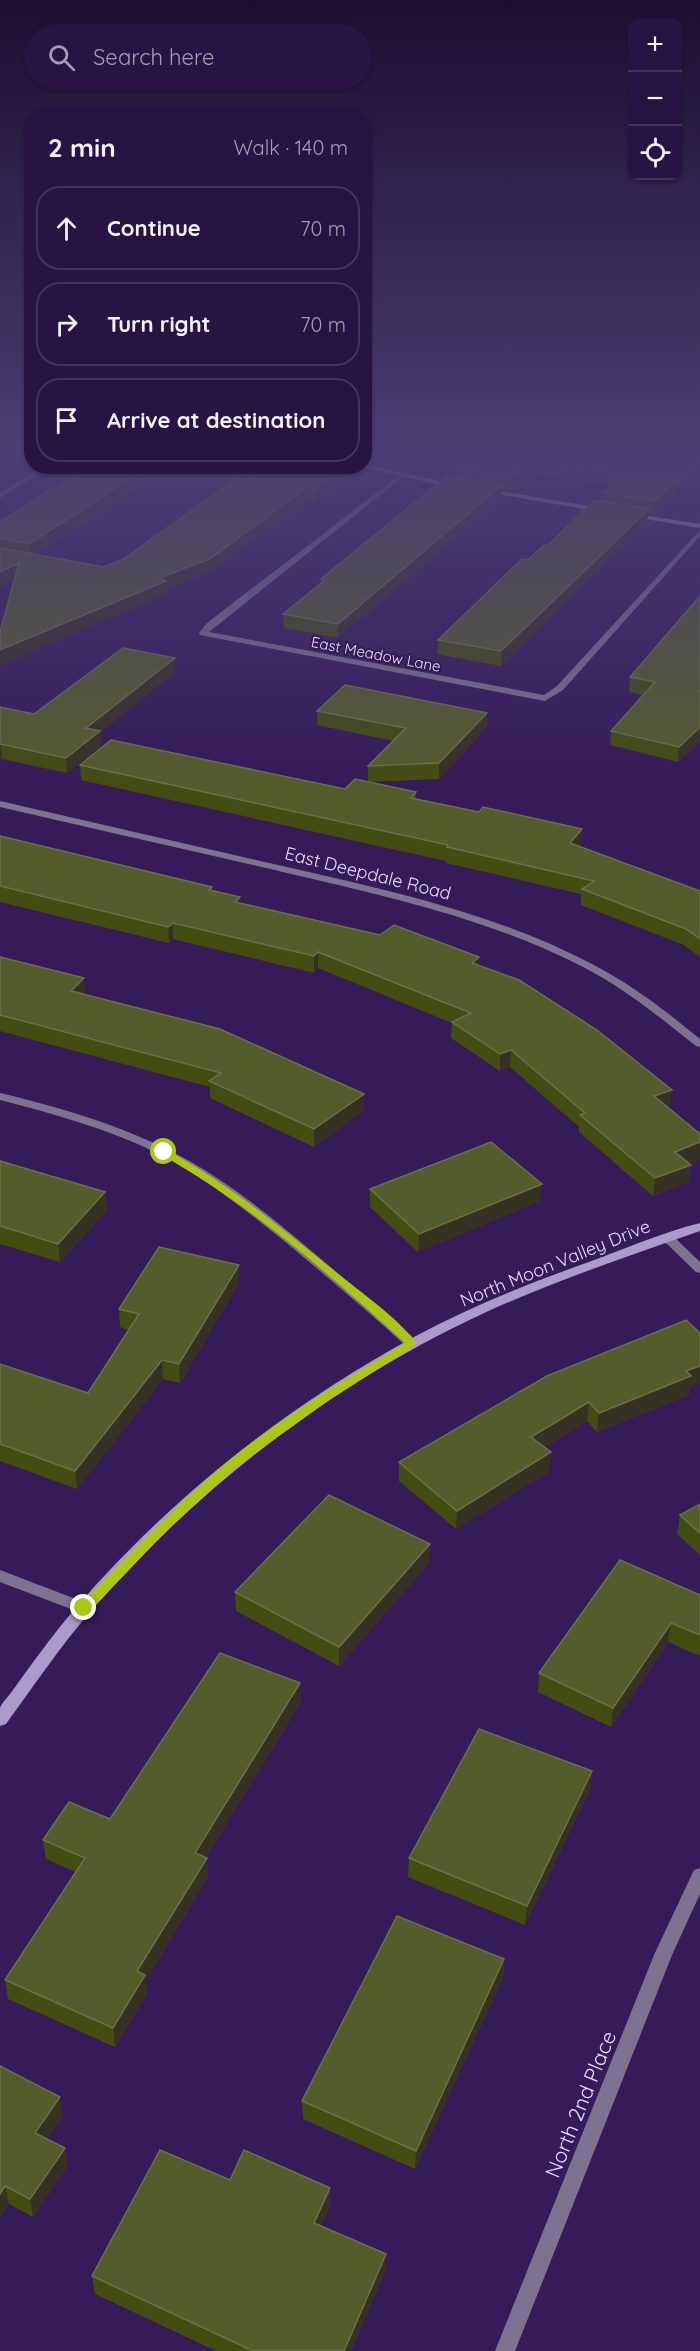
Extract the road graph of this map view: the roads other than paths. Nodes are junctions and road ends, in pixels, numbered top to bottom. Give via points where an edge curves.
1 (289, 564) edge
2 (672, 564) edge
3 (0, 804) edge
4 (700, 1044) edge
5 (0, 1096) edge
6 (700, 1227) edge
7 (668, 1238) junction
8 (700, 1269) edge
9 (412, 1344) junction
10 (0, 1576) edge
11 (84, 1608) junction
12 (0, 1720) edge
13 (700, 1875) edge
14 (505, 2351) edge

1 - 2 street, East Meadow Lane via 203,633 545,698 560,688
3 - 4 street, East Deepdale Road via 464,913 590,966 647,1002
5 - 9 street via 117,1132 208,1177 317,1262
6 - 7 street, North Moon Valley Drive
7 - 8 street
7 - 9 street, North Moon Valley Drive via 538,1285
9 - 11 street, North Moon Valley Drive via 324,1398 232,1464 167,1523
10 - 11 street
11 - 12 street, North Moon Valley Drive
13 - 14 street, North 2nd Place via 663,1955

